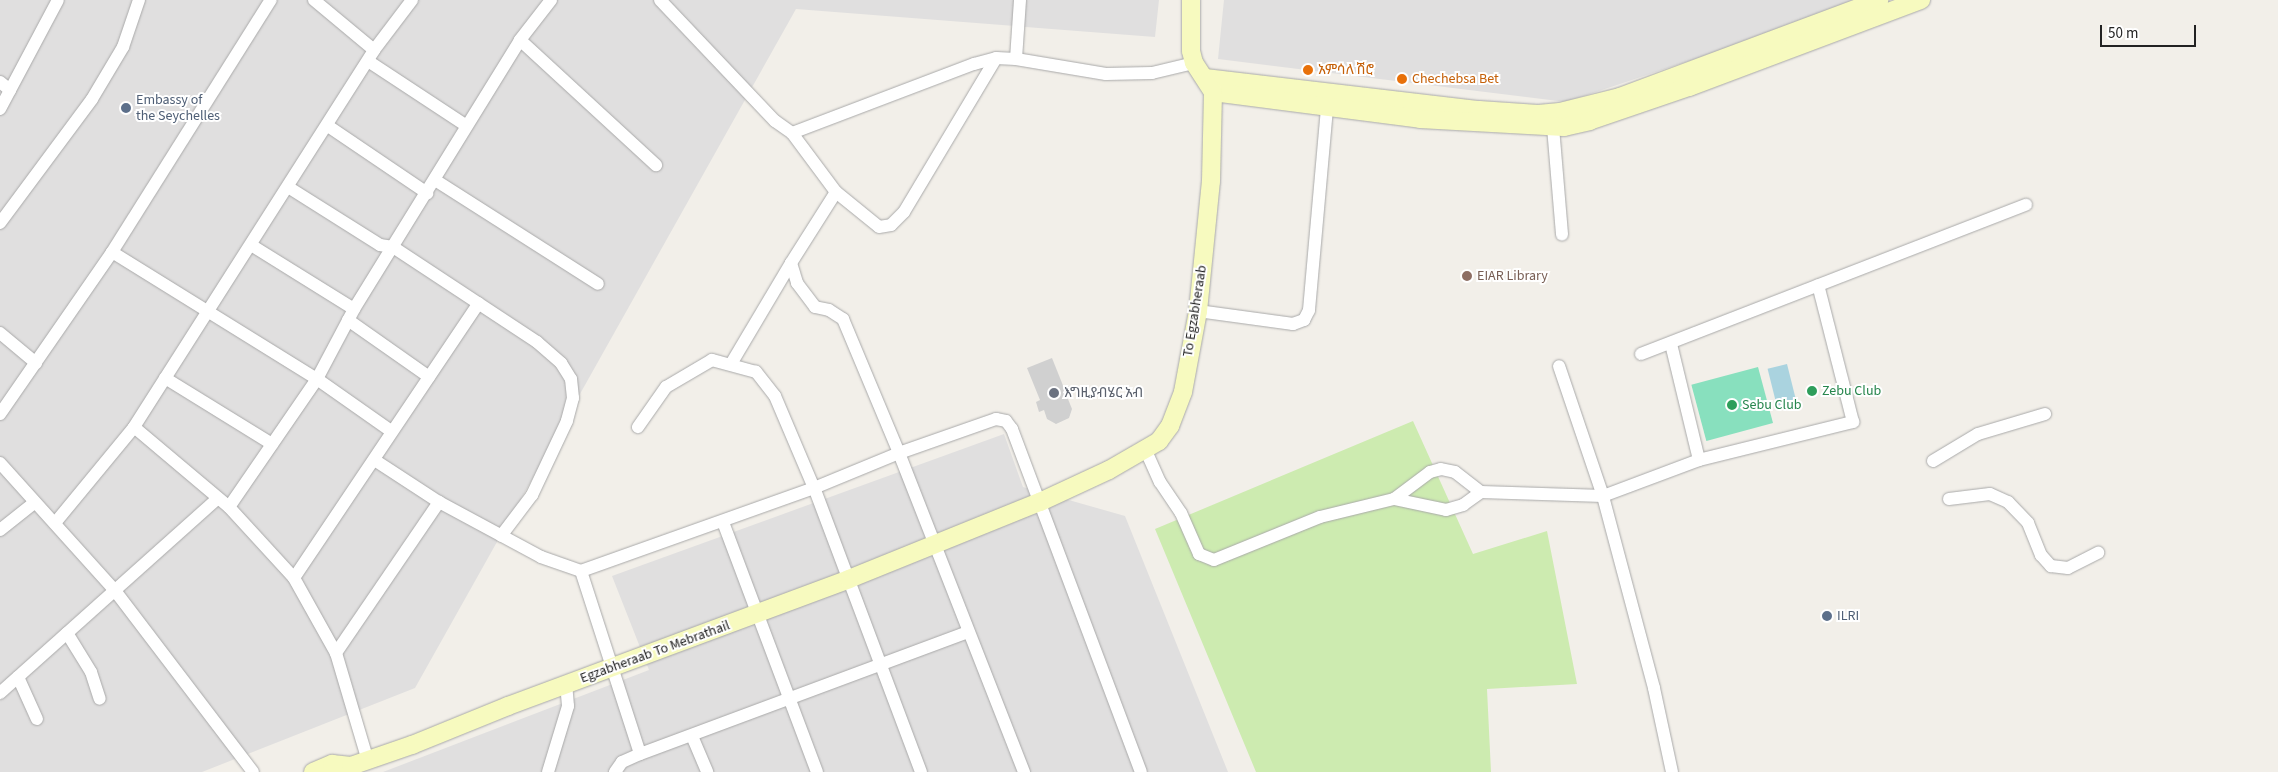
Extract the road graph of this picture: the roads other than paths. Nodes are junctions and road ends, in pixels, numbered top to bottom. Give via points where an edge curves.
1 (58, 0) edge
2 (139, 0) edge
3 (271, 0) edge
4 (314, 0) edge
5 (412, 0) edge
6 (551, 0) edge
7 (660, 0) edge
8 (1020, 0) edge
9 (1191, 0) edge
10 (1879, 0) edge
11 (1921, 0) edge
12 (520, 40) junction
13 (374, 50) junction
14 (1759, 52) junction
15 (996, 58) junction
16 (1016, 59) junction
17 (368, 61) junction
18 (1194, 63) junction
19 (0, 82) edge
20 (1209, 85) junction
21 (10, 90) junction
22 (1328, 100) junction
23 (0, 109) edge
24 (465, 125) junction
25 (328, 126) junction
26 (1553, 127) junction
27 (792, 133) junction
28 (656, 165) dead end
29 (435, 180) junction
30 (288, 186) junction
31 (836, 192) junction
32 (427, 193) junction
33 (2026, 205) dead end
34 (0, 223) edge
35 (1562, 235) dead end
36 (250, 245) junction
37 (393, 247) junction
38 (112, 252) junction
39 (791, 263) junction
40 (598, 284) dead end
41 (1818, 285) junction
42 (479, 303) junction
43 (1198, 311) junction
44 (208, 314) junction
45 (351, 315) junction
46 (0, 333) edge
47 (1671, 344) junction
48 (1641, 354) dead end
49 (36, 363) junction
50 (731, 364) junction
51 (1559, 366) dead end
52 (429, 377) junction
53 (165, 378) junction
54 (317, 379) junction
55 (0, 414) edge
56 (2045, 414) dead end
57 (134, 427) junction
58 (638, 427) dead end
59 (391, 431) junction
60 (272, 444) junction
61 (1146, 451) junction
62 (899, 453) junction
63 (1700, 460) junction
64 (376, 461) junction
65 (1933, 461) dead end
66 (0, 462) edge
67 (814, 488) junction
68 (1481, 492) junction
69 (1603, 496) junction
70 (218, 498) junction
71 (1949, 498) dead end
72 (1394, 499) junction
73 (439, 502) junction
74 (1040, 502) junction
75 (34, 503) junction
76 (229, 507) junction
77 (995, 519) joint
78 (724, 522) junction
79 (55, 523) junction
80 (0, 530) edge
81 (501, 536) junction
82 (935, 544) junction
83 (2098, 553) dead end
84 (581, 571) junction
85 (294, 578) junction
86 (849, 579) junction
87 (116, 592) junction
88 (758, 614) junction
89 (968, 632) junction
90 (67, 633) junction
91 (336, 653) junction
92 (879, 665) junction
93 (612, 667) junction
94 (18, 677) junction
95 (566, 685) junction
96 (0, 693) edge
97 (789, 698) junction
98 (100, 699) dead end
99 (36, 719) dead end
100 (692, 736) junction
101 (640, 754) junction
102 (354, 766) edge
103 (253, 772) edge
104 (313, 772) edge
105 (548, 772) edge
106 (615, 772) edge
107 (707, 772) edge
108 (817, 772) edge
109 (921, 772) edge
110 (1024, 772) edge
111 (1141, 772) edge
112 (1672, 772) edge

1 - 21 street
2 - 34 street via 123,46 92,99
3 - 38 street
4 - 13 street
5 - 13 street
6 - 12 street
7 - 27 street via 775,121
8 - 16 street
9 - 18 main road via 1190,38
10 - 14 main road
11 - 14 main road
12 - 24 street
12 - 28 street
13 - 17 street
14 - 22 main road via 1620,97 1560,112 1538,114
14 - 26 main road via 1589,121
15 - 16 street
15 - 27 street
15 - 31 street via 904,212 891,225 879,227
16 - 18 street via 1106,74 1152,73
17 - 24 street
17 - 25 street
18 - 20 main road
19 - 21 street
20 - 22 main road
20 - 43 main road, To Egzabheraab via 1211,181
21 - 23 street
22 - 26 main road via 1420,119
22 - 43 street via 1309,310 1304,320 1293,324
24 - 29 street
25 - 30 street
25 - 32 street
26 - 35 street
27 - 31 street
29 - 32 street
29 - 40 street
30 - 36 street
30 - 37 street via 380,245
31 - 39 street
32 - 37 street
33 - 41 street
36 - 44 street
36 - 45 street
37 - 42 street
37 - 45 street
38 - 44 street
38 - 49 street
39 - 50 street
39 - 62 street via 797,283 815,307 843,318
41 - 47 street
41 - 63 street via 1853,422
42 - 52 street
42 - 81 street via 562,362 571,379 573,398 547,467
43 - 61 main road, To Egzabheraab via 1176,412 1159,441
44 - 53 street
44 - 54 street
45 - 52 street
45 - 54 street
46 - 49 street
47 - 48 street
47 - 63 street
49 - 55 street
50 - 58 street via 712,360 666,387
50 - 67 street via 756,372 775,396
51 - 69 street
52 - 59 street
53 - 57 street
53 - 60 street
54 - 59 street
54 - 60 street
56 - 65 street via 1978,434
57 - 70 street
57 - 79 street
59 - 64 street
60 - 76 street
61 - 72 street via 1160,482 1181,513 1199,554 1214,560 1320,517
61 - 74 main road, To Egzabheraab
62 - 67 street
62 - 74 street via 996,419 1006,421
62 - 82 street
63 - 69 street
64 - 73 street
64 - 85 street
66 - 75 street
67 - 78 street
67 - 86 street
68 - 69 street
68 - 72 street via 1463,505 1446,510
68 - 72 street via 1455,472 1441,469 1430,472
69 - 112 street via 1652,679
70 - 76 street
70 - 87 street
71 - 83 street via 1990,494 2008,502 2028,523 2042,555 2051,566 2068,568
73 - 81 street
73 - 91 street
74 - 77 main road, To Egzabheraab
74 - 111 street
75 - 79 street
75 - 80 street
76 - 85 street
77 - 82 main road, Egzabheraab To Mebrathail
78 - 84 street
78 - 88 street
79 - 87 street
81 - 84 street via 541,558
82 - 86 main road, Egzabheraab To Mebrathail
82 - 89 street
84 - 93 street
85 - 91 street
86 - 88 main road, Egzabheraab To Mebrathail
86 - 92 street
87 - 90 street
87 - 103 street
88 - 93 main road, Egzabheraab To Mebrathail
88 - 97 street
89 - 92 street
89 - 110 street
90 - 94 street
90 - 98 street via 91,672
91 - 102 street
92 - 97 street
92 - 109 street
93 - 95 main road, Egzabheraab To Mebrathail
93 - 101 street
94 - 96 street
94 - 99 street
95 - 102 main road, Egzabheraab To Mebrathail
95 - 105 street via 568,706
97 - 100 street
97 - 108 street
100 - 101 street
100 - 107 street
101 - 106 street via 622,762
102 - 104 main road, Egzabheraab To Mebrathail via 332,764

